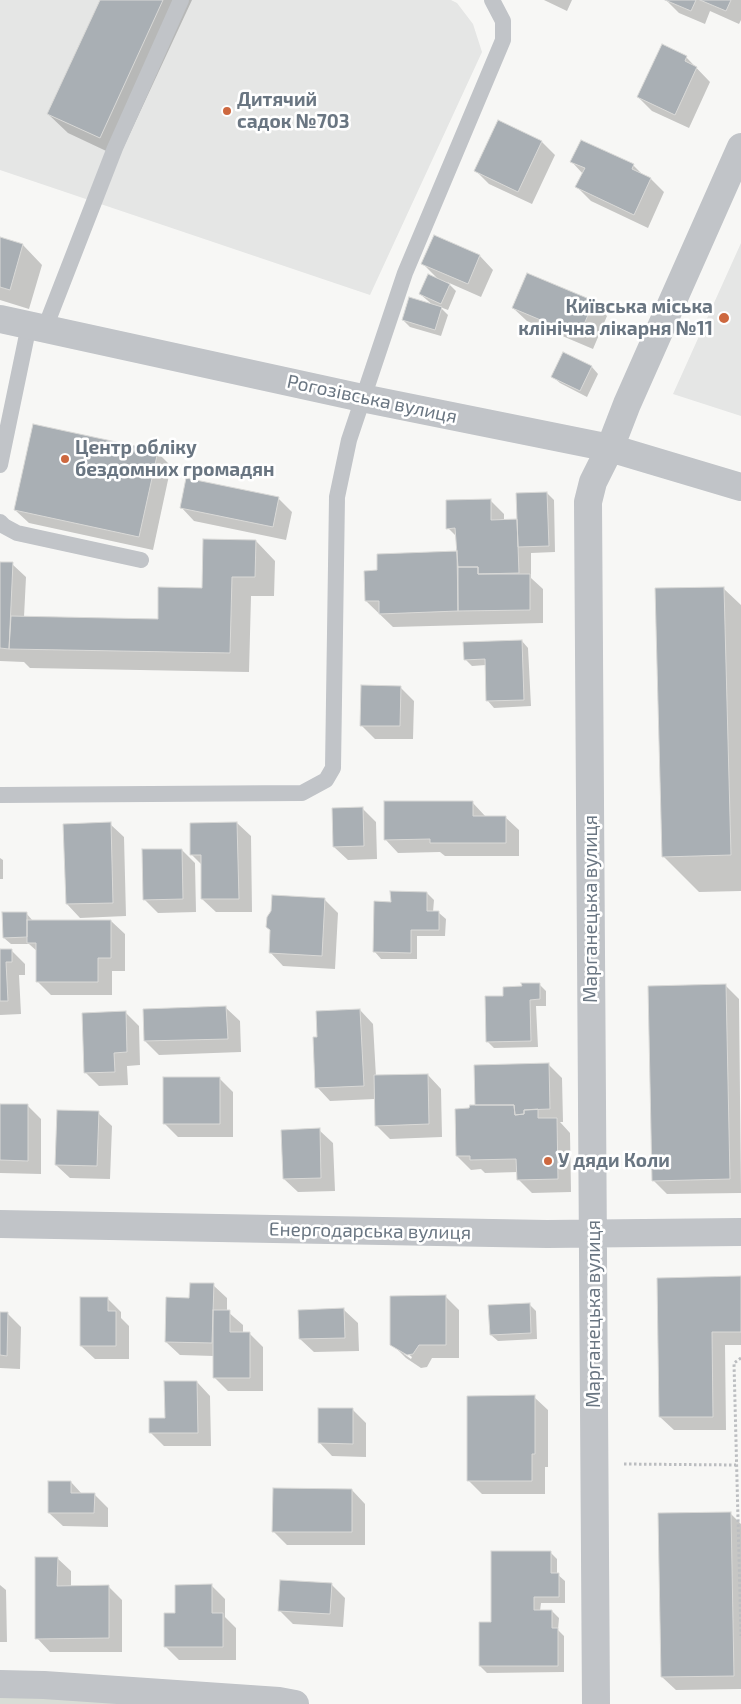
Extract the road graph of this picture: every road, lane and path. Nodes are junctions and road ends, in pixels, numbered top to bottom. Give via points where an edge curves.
1 (181, 0) edge
2 (492, 0) edge
3 (741, 147) edge
4 (0, 319) edge
5 (37, 326) junction
6 (362, 398) junction
7 (610, 448) junction
8 (0, 465) edge
9 (741, 487) edge
10 (0, 522) edge
11 (141, 560) dead end
12 (0, 795) edge
13 (0, 1224) edge
14 (741, 1232) edge
15 (593, 1233) junction
16 (741, 1358) edge
17 (616, 1464) dead end
18 (736, 1465) junction
19 (741, 1636) edge
20 (0, 1684) edge
21 (295, 1704) edge
22 (596, 1704) edge

1 - 5 lane
2 - 6 lane via 503,21 503,40 406,273
3 - 7 street, Марганецька вулиця
4 - 5 street, Рогозівська вулиця
5 - 6 street, Рогозівська вулиця
5 - 8 lane
6 - 7 street, Рогозівська вулиця
6 - 12 lane via 337,498 334,768 326,780 302,793
7 - 9 street, Рогозівська вулиця
7 - 15 street, Марганецька вулиця via 588,502
10 - 11 lane via 17,533
13 - 15 street, Енергодарська вулиця
14 - 15 street, Енергодарська вулиця
15 - 22 street, Марганецька вулиця
16 - 18 path via 734,1363
17 - 18 path
18 - 19 path
20 - 21 street

